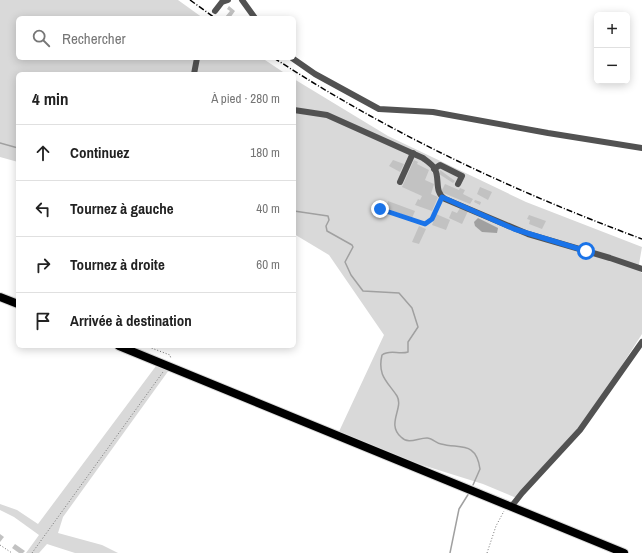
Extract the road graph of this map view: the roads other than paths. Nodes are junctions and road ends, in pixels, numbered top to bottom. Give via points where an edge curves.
1 (228, 0) edge
2 (242, 0) edge
3 (218, 2) edge
4 (215, 11) dead end
5 (254, 16) edge
6 (197, 60) edge
7 (295, 60) edge
8 (194, 72) edge
9 (296, 110) edge
10 (642, 148) edge
11 (413, 153) junction
12 (434, 169) junction
13 (400, 182) dead end
14 (458, 184) dead end
15 (642, 269) edge
16 (0, 297) edge
17 (16, 303) edge
18 (642, 342) edge
19 (124, 348) edge
20 (510, 506) junction
21 (624, 553) edge

1 - 3 street
2 - 5 street
3 - 4 street
6 - 8 street
7 - 10 street via 379,109 433,112 548,134
9 - 11 street via 327,115
11 - 12 street via 423,158
11 - 13 street
12 - 14 street via 440,166 462,176
12 - 15 street via 442,197 528,234
16 - 17 main road
18 - 20 street via 580,430
19 - 20 main road
20 - 21 main road

